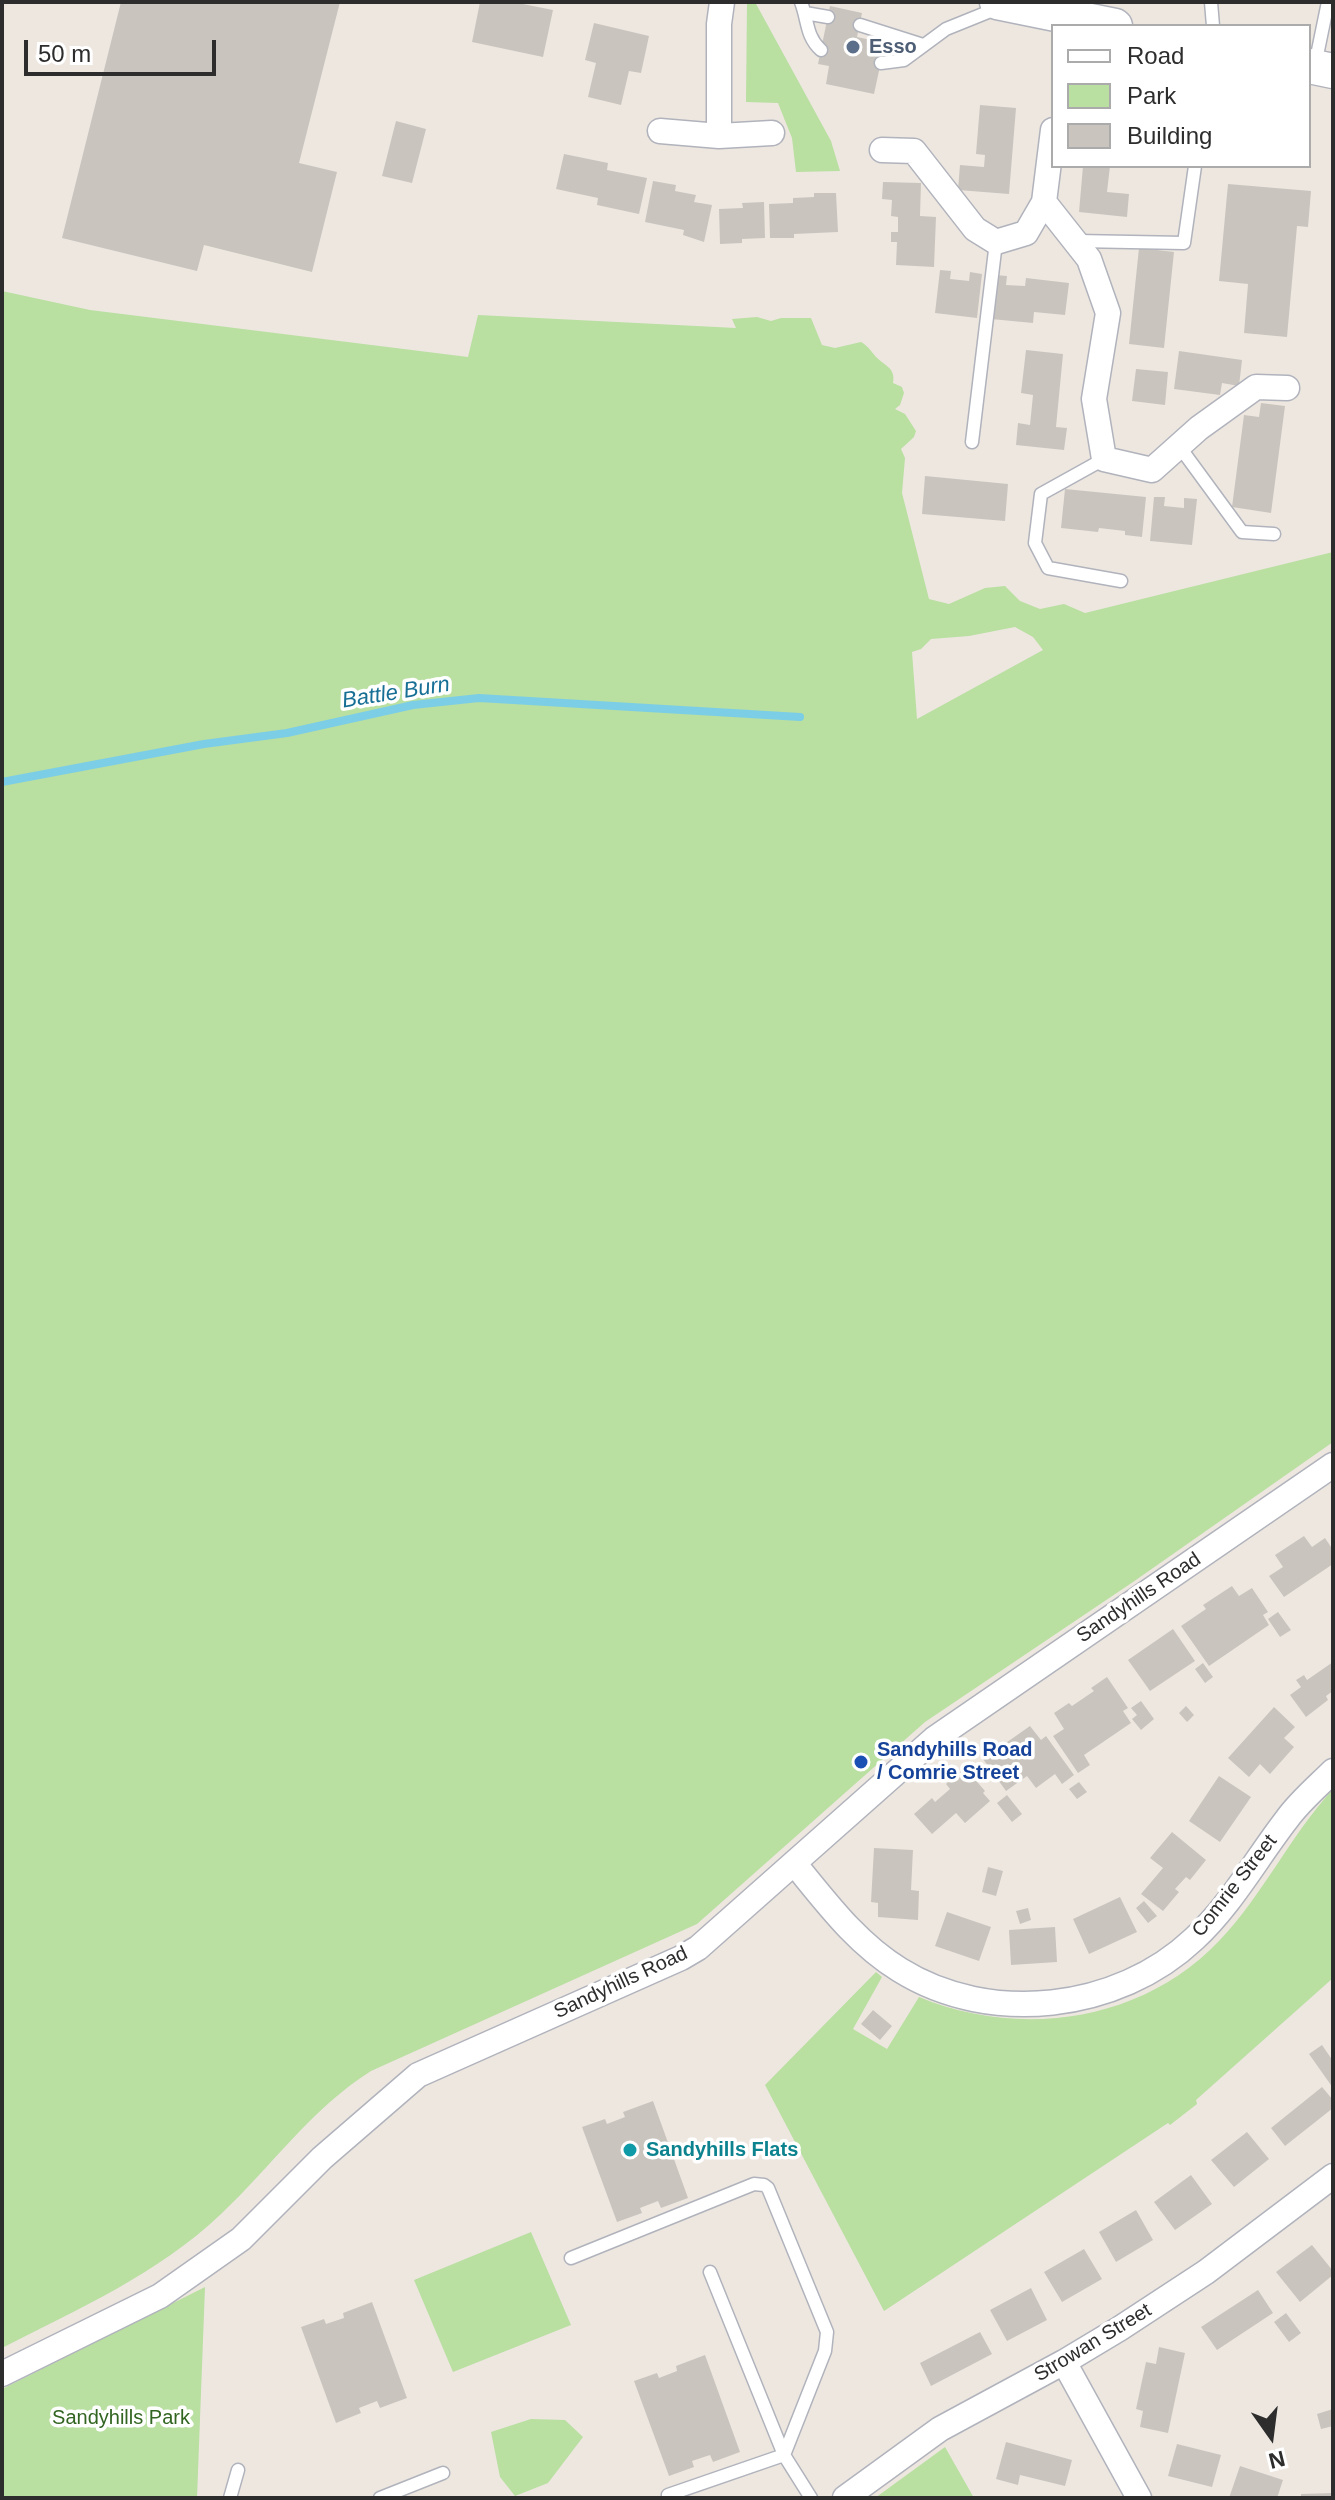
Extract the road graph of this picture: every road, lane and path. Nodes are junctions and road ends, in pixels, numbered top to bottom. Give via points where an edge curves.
1 (722, 2) edge
2 (1211, 2) edge
3 (1328, 2) edge
4 (1003, 3) edge
5 (803, 7) edge
6 (828, 17) dead end
7 (1068, 21) edge
8 (1096, 24) edge
9 (1213, 24) edge
10 (860, 25) dead end
11 (923, 45) junction
12 (821, 50) dead end
13 (881, 63) dead end
14 (1319, 68) edge
15 (660, 131) dead end
16 (772, 133) dead end
17 (719, 136) junction
18 (1051, 146) edge
19 (882, 150) dead end
20 (1195, 168) edge
21 (1044, 202) junction
22 (1074, 241) junction
23 (996, 242) junction
24 (1287, 388) dead end
25 (972, 442) dead end
26 (1179, 446) junction
27 (1104, 459) junction
28 (1274, 534) dead end
29 (1121, 581) dead end
30 (1333, 1465) edge
31 (1333, 1771) edge
32 (794, 1863) junction
33 (1333, 2176) edge
34 (571, 2258) dead end
35 (710, 2272) dead end
36 (1064, 2362) junction
37 (2, 2374) edge
38 (784, 2455) junction
39 (238, 2470) dead end
40 (443, 2473) dead end
41 (668, 2495) dead end
42 (230, 2498) edge
43 (380, 2498) edge
44 (811, 2498) edge
45 (845, 2498) edge
46 (1139, 2498) edge

1 - 17 street
2 - 9 lane
3 - 14 lane
4 - 7 street
4 - 11 lane via 960,21
5 - 6 lane
5 - 12 lane via 809,36
7 - 8 street
10 - 11 lane
11 - 13 lane via 904,60
15 - 17 street
16 - 17 street
18 - 21 street
19 - 23 street via 914,151 975,229
20 - 22 lane via 1184,243
21 - 22 street
21 - 23 street via 1026,233
22 - 27 street via 1089,259 1108,313 1094,399
23 - 25 lane
24 - 26 street via 1256,387
26 - 27 street via 1152,470
26 - 28 lane via 1242,532
27 - 29 lane via 1041,494 1035,543 1048,568
30 - 32 street, Sandyhills Road via 934,1739
31 - 32 street, Comrie Street via 1289,1815 1223,1908 1182,1950 1135,1980 1079,1998 999,2002 916,1979 858,1938
32 - 37 street, Sandyhills Road via 681,1958 418,2075 322,2158 241,2239 160,2296
33 - 36 street, Strowan Street via 1206,2272
34 - 38 lane via 754,2184 764,2185 827,2338
35 - 38 lane
36 - 45 street, Strowan Street via 940,2429
36 - 46 street
38 - 41 lane
38 - 44 lane
39 - 42 lane
40 - 43 lane

